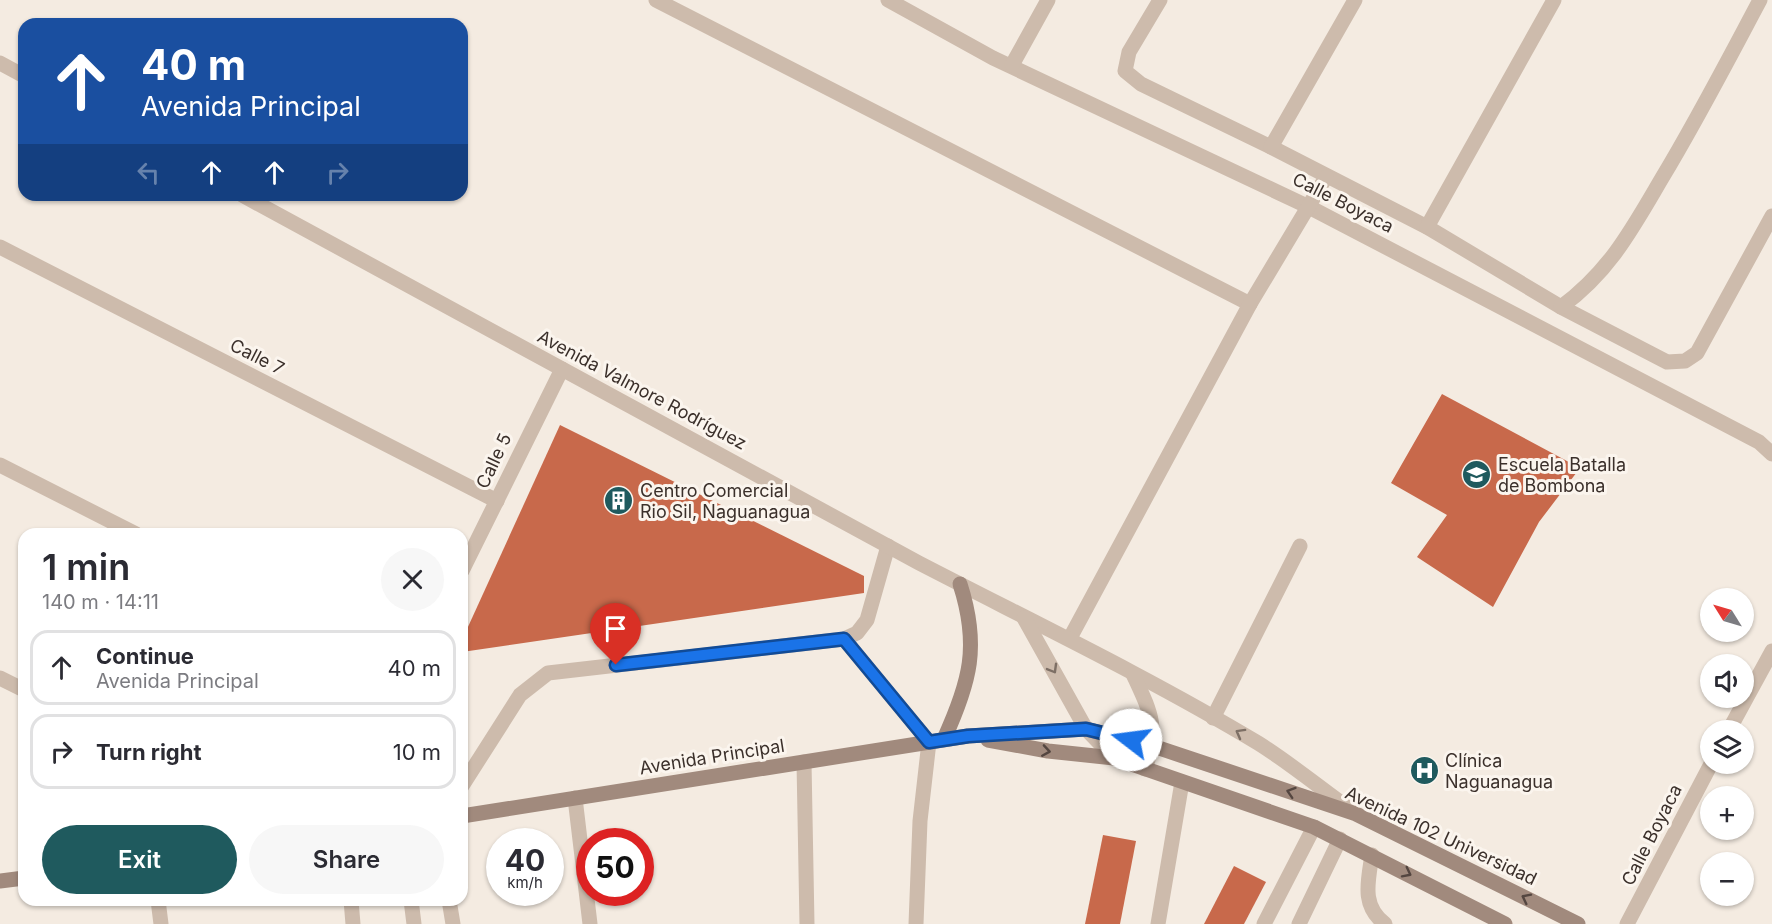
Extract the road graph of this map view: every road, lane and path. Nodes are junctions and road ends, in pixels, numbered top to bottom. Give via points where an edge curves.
1 (656, 0) edge
2 (1048, 0) edge
3 (1160, 0) edge
4 (1355, 0) edge
5 (1554, 0) edge
6 (1760, 0) edge
7 (896, 2) edge
8 (0, 63) edge
9 (1012, 64) junction
10 (18, 73) edge
11 (1271, 147) junction
12 (1326, 177) junction
13 (253, 201) edge
14 (1309, 207) junction
15 (1772, 216) edge
16 (1426, 227) junction
17 (0, 248) edge
18 (1250, 304) junction
19 (1561, 307) junction
20 (562, 369) junction
21 (1772, 454) edge
22 (0, 465) edge
23 (497, 501) junction
24 (124, 528) edge
25 (888, 546) junction
26 (1300, 546) dead end
27 (468, 559) edge
28 (960, 584) junction
29 (1024, 618) junction
30 (1070, 638) junction
31 (844, 639) junction
32 (1772, 651) edge
33 (1133, 674) junction
34 (0, 678) edge
35 (18, 687) edge
36 (1213, 718) junction
37 (1734, 720) edge
38 (1086, 729) junction
39 (968, 736) junction
40 (945, 739) junction
41 (929, 742) junction
42 (1153, 746) junction
43 (1114, 758) junction
44 (804, 762) junction
45 (1145, 769) junction
46 (1706, 774) edge
47 (468, 777) edge
48 (1182, 782) junction
49 (575, 798) junction
50 (1356, 814) junction
51 (468, 815) edge
52 (1314, 827) junction
53 (1340, 838) junction
54 (1372, 855) junction
55 (18, 879) edge
56 (0, 881) edge
57 (159, 906) edge
58 (352, 906) edge
59 (412, 906) edge
60 (450, 906) edge
61 (161, 924) edge
62 (353, 924) edge
63 (414, 924) edge
64 (453, 924) edge
65 (590, 924) edge
66 (807, 924) edge
67 (916, 924) edge
68 (1158, 924) edge
69 (1264, 924) edge
70 (1299, 924) edge
71 (1385, 924) edge
72 (1505, 924) edge
73 (1578, 924) edge
74 (1627, 924) edge

1 - 18 street
2 - 9 street
3 - 11 street via 1130,52 1125,71 1140,84
4 - 11 street
5 - 16 street
6 - 19 street via 1690,131 1622,246 1592,282
7 - 9 street, Calle Boyaca via 993,58
8 - 10 street
9 - 14 street, Calle Boyaca
11 - 12 street
12 - 14 street
12 - 16 street
13 - 20 street, Avenida Valmore Rodríguez
14 - 18 street
14 - 21 street, Calle Boyaca via 1759,442
15 - 19 street via 1701,347 1684,361 1667,362
16 - 19 street
17 - 23 street, Calle 7
18 - 30 street
20 - 23 street, Calle 5
20 - 25 street, Avenida Valmore Rodríguez
22 - 24 street
23 - 27 street, Calle 5
25 - 28 street, Avenida Valmore Rodríguez
25 - 31 street via 867,620 857,633
26 - 36 street
28 - 29 street, Avenida Valmore Rodríguez
28 - 40 main road via 970,614 973,641 958,710
29 - 30 street, Avenida Valmore Rodríguez
29 -> 38 street
30 - 33 street, Avenida Valmore Rodríguez
31 - 41 street
31 - 47 street via 548,673 520,695
32 - 37 street
33 - 36 street, Avenida Valmore Rodríguez
33 - 42 street via 1151,714
34 - 35 street
50 -> 36 street, Avenida Valmore Rodríguez via 1260,744
38 - 39 main road, Avenida 102 Universidad
38 - 42 main road, Avenida 102 Universidad
38 - 43 street
39 - 40 main road, Avenida Principal
39 -> 43 main road via 1048,752
40 - 41 main road, Avenida Principal
41 - 44 main road, Avenida Principal
41 - 67 street via 920,821
42 - 45 street
50 -> 42 main road, Avenida 102 Universidad
43 - 45 main road
44 - 49 main road, Avenida Principal
44 - 66 street
45 - 48 main road
46 - 74 street, Calle Boyaca
48 - 52 main road
48 - 68 street
49 - 51 main road, Avenida Principal
49 - 65 street
73 -> 50 main road, Avenida 102 Universidad
52 - 53 main road
52 - 69 street
53 - 54 main road
53 - 70 street
54 - 71 street via 1366,894 1369,906
54 -> 72 main road
55 - 56 main road
57 - 61 street
58 - 62 street
59 - 63 street
60 - 64 street

